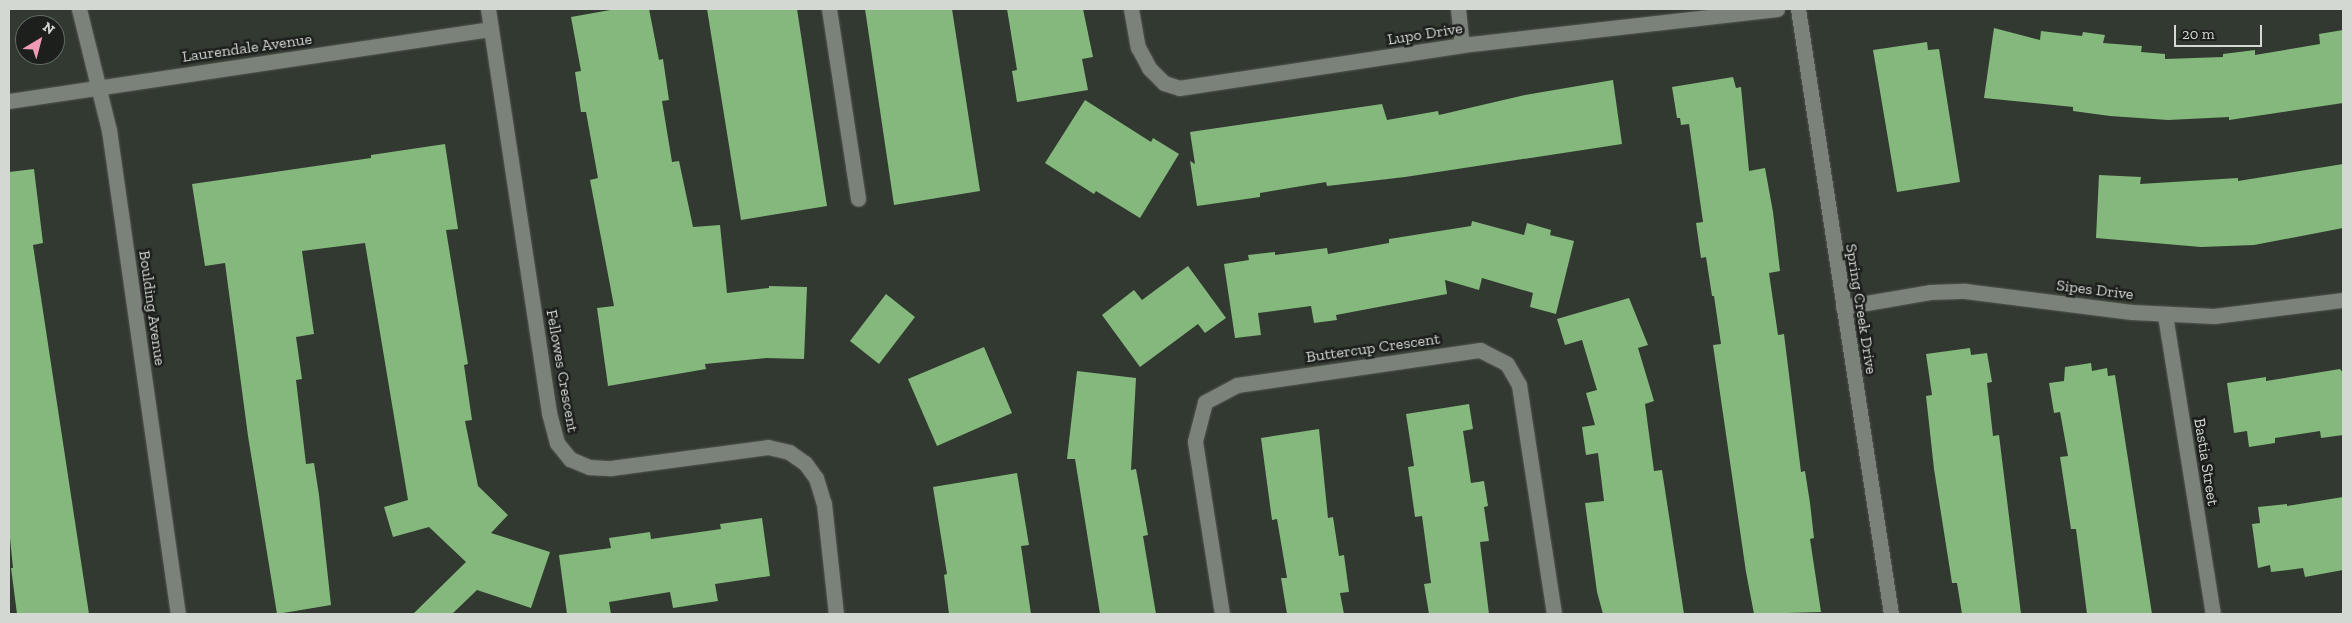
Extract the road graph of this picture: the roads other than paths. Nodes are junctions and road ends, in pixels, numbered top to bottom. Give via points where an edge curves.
1 (79, 9) edge
2 (488, 9) edge
3 (828, 9) edge
4 (1131, 9) edge
5 (1458, 9) edge
6 (1777, 9) edge
7 (1798, 9) edge
8 (491, 29) junction
9 (1462, 46) junction
10 (98, 87) junction
11 (9, 101) edge
12 (858, 199) dead end
13 (2343, 300) edge
14 (1843, 307) junction
15 (2165, 315) junction
16 (178, 614) edge
17 (836, 614) edge
18 (1222, 614) edge
19 (1554, 614) edge
20 (1890, 614) edge
21 (2213, 614) edge

1 - 10 street, Boulding Avenue
2 - 8 street, Fellowes Crescent
3 - 12 street
4 - 9 street, Lupo Drive via 1138,47 1149,68 1164,83 1180,88
5 - 9 street
6 - 9 street, Lupo Drive
7 - 14 street, Spring Creek Drive
8 - 10 street, Laurendale Avenue
8 - 17 street, Fellowes Crescent via 548,404 557,442 570,459 590,467 611,468 768,447 789,452 805,463 816,478 824,504
10 - 11 street, Laurendale Avenue
10 - 16 street, Boulding Avenue via 108,130
13 - 15 street, Sipes Drive via 2214,316
14 - 15 street, Sipes Drive via 1930,292 1965,291
14 - 20 street, Spring Creek Drive
15 - 21 street, Bastia Street
18 - 19 street, Buttercup Crescent via 1195,441 1205,402 1237,385 1480,350 1507,364 1519,386

